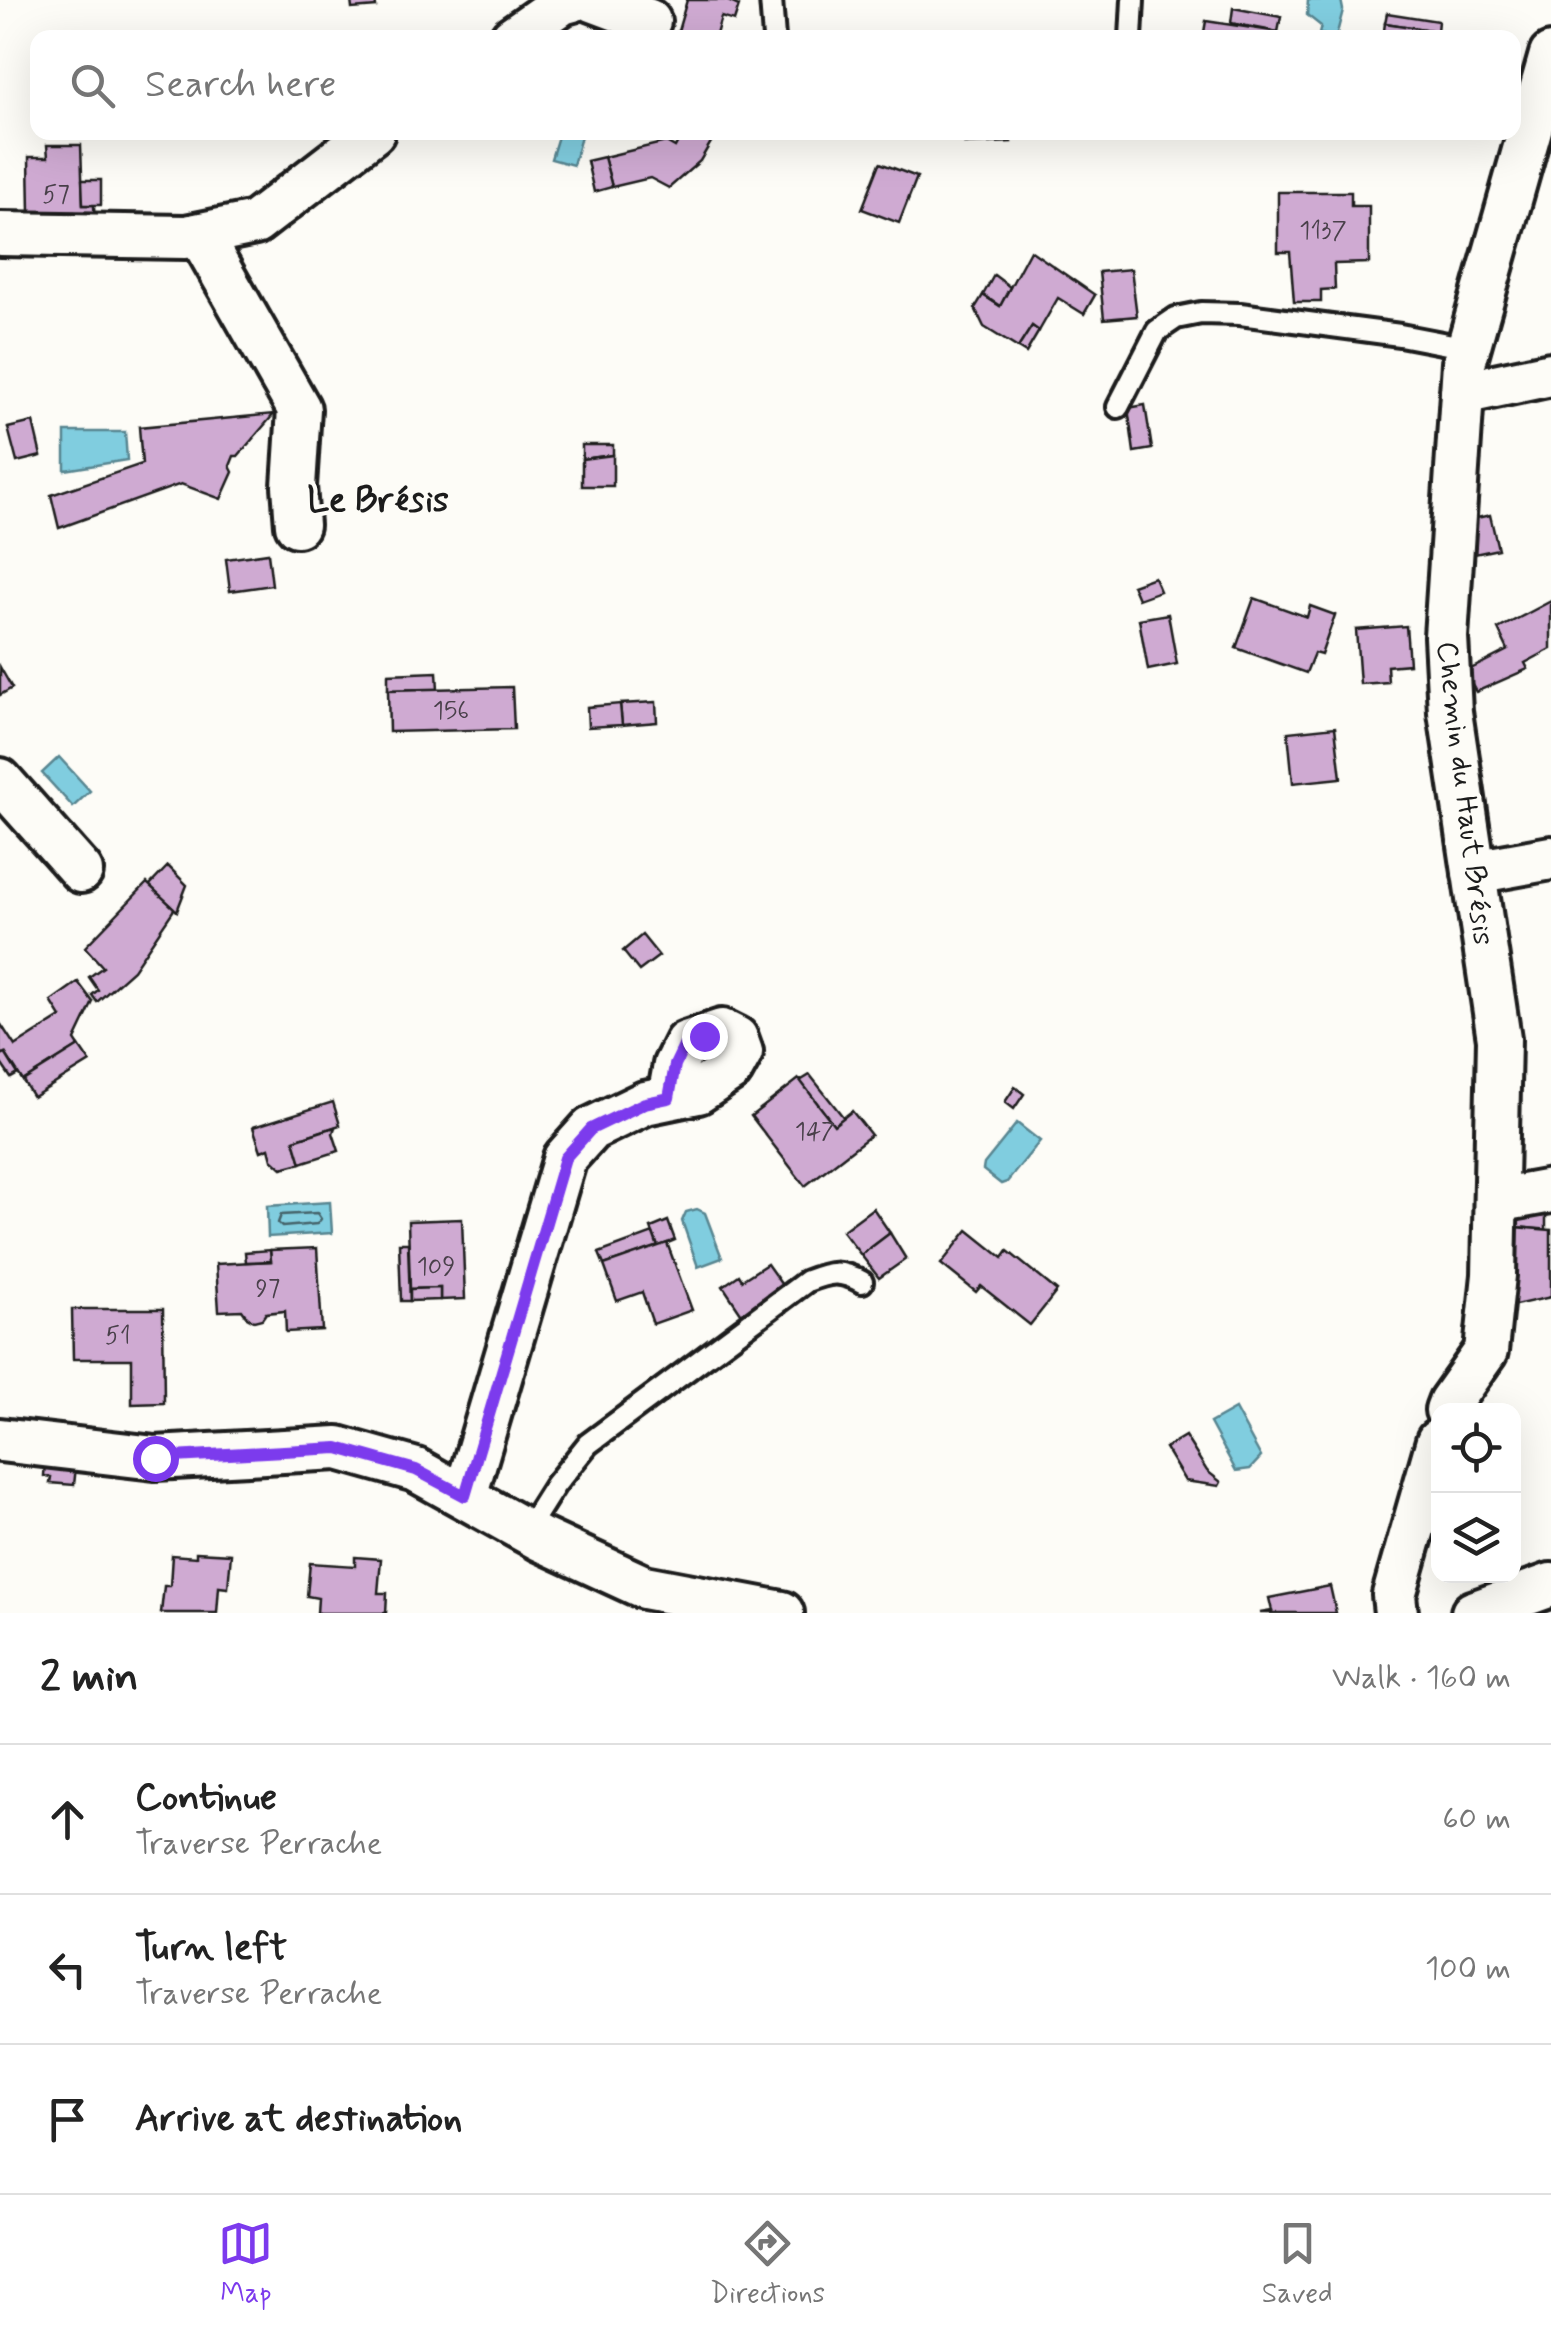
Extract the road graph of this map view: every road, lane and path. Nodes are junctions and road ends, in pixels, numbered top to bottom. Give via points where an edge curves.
1 (573, 0) edge
2 (594, 0) edge
3 (770, 0) edge
4 (1133, 0) edge
5 (649, 21) dead end
6 (523, 30) edge
7 (773, 30) edge
8 (1131, 30) edge
9 (1551, 55) edge
10 (362, 140) edge
11 (0, 234) edge
12 (200, 235) junction
13 (1468, 348) junction
14 (1551, 374) edge
15 (1462, 393) junction
16 (1118, 407) dead end
17 (297, 525) dead end
18 (0, 780) edge
19 (1551, 858) edge
20 (82, 871) dead end
21 (1474, 872) junction
22 (669, 1098) dead end
23 (1551, 1191) edge
24 (1496, 1201) junction
25 (862, 1282) dead end
26 (1452, 1403) edge
27 (0, 1440) edge
28 (1431, 1466) edge
29 (465, 1496) junction
30 (526, 1531) junction
31 (1551, 1584) edge
32 (782, 1613) edge
33 (1396, 1613) edge
34 (1473, 1613) edge

1 - 6 street
2 - 5 street
3 - 7 lane
4 - 8 lane
9 - 13 street, Chemin du Haut Brésis
10 - 12 street via 255,222
11 - 12 street
12 - 17 street via 300,410
13 - 15 street, Chemin du Haut Brésis
13 - 16 lane via 1201,313 1157,331
14 - 15 street
15 - 21 street, Chemin du Haut Brésis via 1446,636
18 - 20 street
19 - 21 street
21 - 24 street, Chemin du Haut Brésis via 1499,1039
22 - 29 street via 591,1129 565,1158
23 - 24 street
24 - 26 street, Chemin du Haut Brésis via 1486,1351
25 - 30 lane via 828,1272 808,1282 628,1411 588,1444
27 - 29 street via 155,1458 338,1448 416,1470
28 - 33 street via 1394,1595
29 - 30 street
30 - 32 street via 644,1587
31 - 34 street

